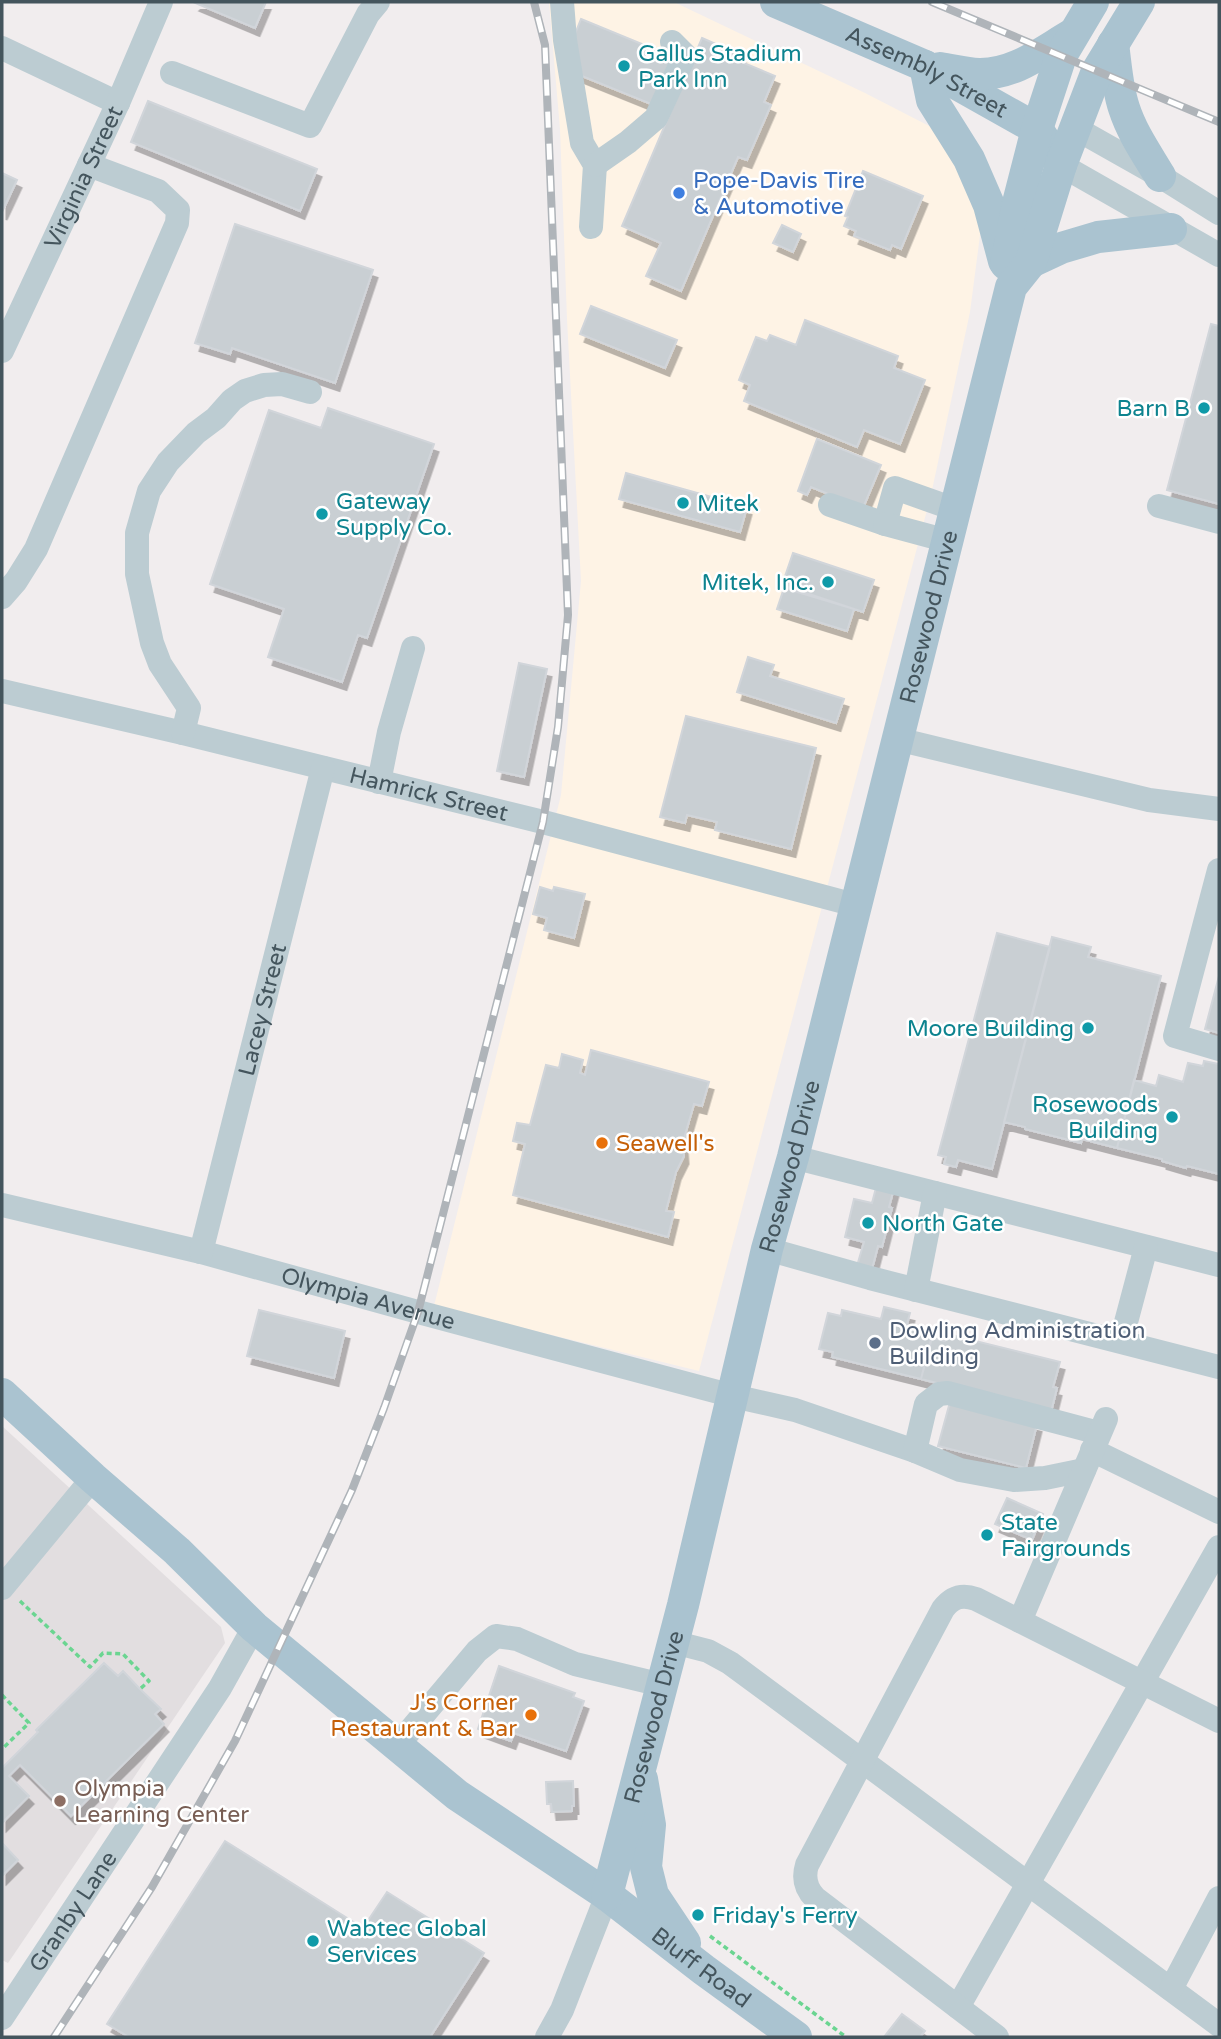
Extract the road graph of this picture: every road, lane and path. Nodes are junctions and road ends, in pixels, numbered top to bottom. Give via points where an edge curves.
1 (161, 2) edge
2 (378, 2) edge
3 (562, 2) edge
4 (776, 2) edge
5 (1093, 2) edge
6 (1139, 2) edge
7 (1073, 34) junction
8 (672, 42) dead end
9 (1113, 44) junction
10 (2, 48) edge
11 (925, 66) junction
12 (172, 73) dead end
13 (118, 103) junction
14 (1075, 128) junction
15 (1037, 129) junction
16 (89, 165) junction
17 (595, 165) junction
18 (1061, 165) junction
19 (1160, 176) junction
20 (1219, 213) edge
21 (591, 227) dead end
22 (1171, 229) junction
23 (1219, 255) edge
24 (1016, 271) junction
25 (2, 351) edge
26 (310, 392) dead end
27 (830, 505) dead end
28 (1159, 506) dead end
29 (957, 510) junction
30 (1219, 522) edge
31 (885, 524) junction
32 (948, 541) junction
33 (2, 597) edge
34 (413, 648) dead end
35 (2, 691) edge
36 (183, 733) junction
37 (897, 739) junction
38 (323, 768) junction
39 (379, 782) junction
40 (1219, 809) edge
41 (1219, 870) edge
42 (855, 905) junction
43 (1219, 1049) edge
44 (793, 1157) junction
45 (935, 1194) junction
46 (2, 1205) edge
47 (1146, 1247) junction
48 (767, 1249) junction
49 (201, 1252) junction
50 (1219, 1265) edge
51 (916, 1290) junction
52 (1121, 1341) junction
53 (1219, 1367) edge
54 (733, 1396) junction
55 (5, 1403) edge
56 (1095, 1443) junction
57 (915, 1451) junction
58 (93, 1478) junction
59 (1219, 1513) edge
60 (1219, 1547) edge
61 (9, 1593) edge
62 (1020, 1621) junction
63 (254, 1627) junction
64 (673, 1642) junction
65 (1142, 1682) junction
66 (662, 1685) junction
67 (140, 1689) dead end
68 (2, 1695) edge
69 (1219, 1721) edge
70 (397, 1746) junction
71 (2, 1749) edge
72 (863, 1761) junction
73 (640, 1770) junction
74 (1028, 1884) junction
75 (607, 1895) junction
76 (1219, 1898) edge
77 (703, 1931) dead end
78 (704, 1970) junction
79 (1171, 1989) junction
80 (958, 2007) junction
81 (2, 2018) edge
82 (1219, 2025) edge
83 (791, 2036) edge
84 (547, 2037) edge
85 (846, 2037) edge
86 (997, 2037) edge

1 - 13 street, Virginia Street
2 - 12 street via 310,126
3 - 17 street via 582,143
4 - 11 main road, Assembly Street
5 - 7 main road, Rosewood Drive
6 - 9 main road, Rosewood Drive
7 - 11 main road via 1009,70 980,74
7 - 15 main road, Rosewood Drive
8 - 17 street via 685,55 656,118
9 - 14 main road, Rosewood Drive
9 - 19 main road via 1124,110
10 - 13 street
11 - 15 main road, Assembly Street
11 - 24 main road via 932,100 969,159
13 - 16 street, Virginia Street
14 - 15 main road
14 - 18 main road, Rosewood Drive
14 - 19 street
15 - 18 main road, Assembly Street
15 - 24 main road, Rosewood Drive via 1018,203
16 - 25 street, Virginia Street
16 - 33 street via 158,191 178,210 177,223 36,549
17 - 21 street
18 - 22 street
18 - 24 main road, Rosewood Drive
19 - 20 street
22 - 23 street
22 - 24 main road via 1098,237 1061,248
24 - 29 main road, Rosewood Drive
26 - 36 street via 282,384 245,391 168,461 149,491 137,533 137,574 160,664 189,708
27 - 31 street
28 - 30 street
29 - 31 street via 895,488
29 - 32 main road, Rosewood Drive
31 - 32 street
32 - 37 main road, Rosewood Drive
34 - 39 street
35 - 36 street, Hamrick Street
36 - 38 street, Hamrick Street
37 - 40 street via 1149,800
37 - 42 main road, Rosewood Drive
38 - 39 street, Hamrick Street
38 - 49 street, Lacey Street
39 - 42 street, Hamrick Street
41 - 43 street via 1175,1036
42 - 44 main road, Rosewood Drive
44 - 45 street
44 - 48 main road, Rosewood Drive
45 - 47 street
45 - 51 street
46 - 49 street, Olympia Avenue
47 - 50 street
47 - 52 street
48 - 51 street
48 - 54 main road, Rosewood Drive
49 - 54 street, Olympia Avenue
51 - 52 street
52 - 53 street
54 - 57 street, Olympia Avenue via 795,1410
54 - 64 main road, Rosewood Drive
55 - 58 main road, Bluff Road
56 - 57 street, Olympia Avenue via 1045,1478 1014,1480 960,1470
56 - 57 street via 948,1392 926,1404
56 - 59 street
56 - 62 street
58 - 61 street
58 - 63 main road, Bluff Road
60 - 65 street
61 - 67 path via 90,1667 103,1653 123,1654 149,1681
62 - 65 street
62 - 72 street via 970,1597 947,1603
63 - 70 main road, Bluff Road
63 - 81 street, Granby Lane via 220,1688
64 - 66 main road, Rosewood Drive
64 - 72 street via 730,1662
65 - 69 street
65 - 74 street
66 - 70 street via 575,1664 517,1639 496,1636 477,1651
66 - 73 main road, Rosewood Drive
68 - 71 path via 29,1723
70 - 75 main road, Bluff Road via 457,1795
72 - 74 street
72 - 80 street via 807,1865 807,1885 815,1899
73 - 75 main road, Rosewood Drive
73 - 78 main road via 650,1825 646,1867 653,1895
74 - 79 street
74 - 80 street
75 - 78 main road, Bluff Road
75 - 84 street, Rosewood Drive
76 - 79 street
77 - 85 path
78 - 83 main road, Bluff Road
79 - 82 street
80 - 86 street

